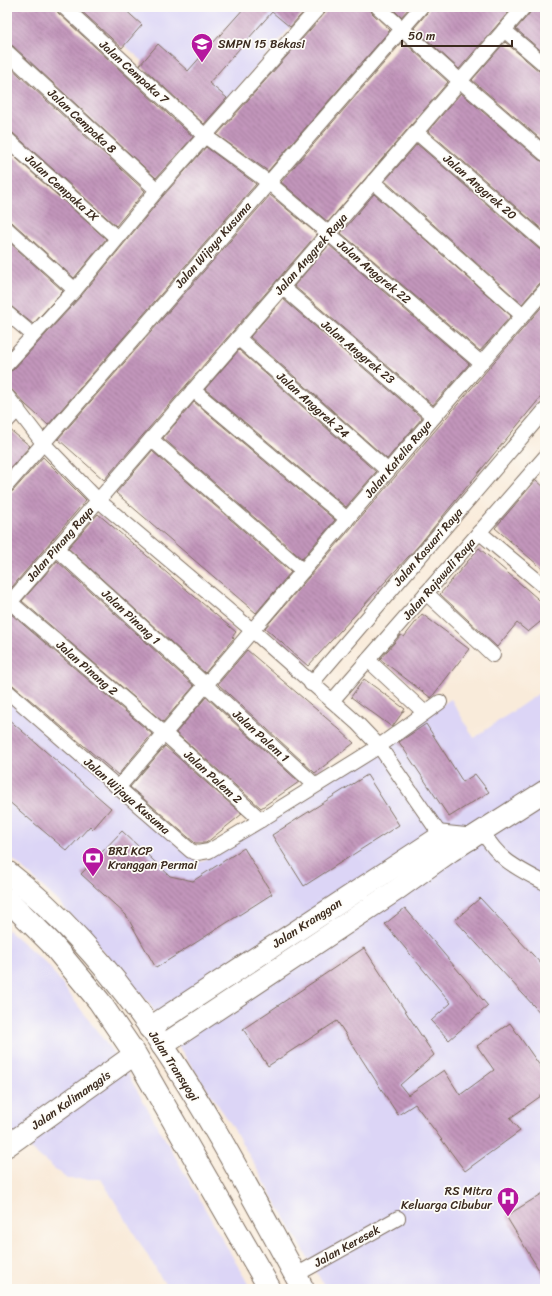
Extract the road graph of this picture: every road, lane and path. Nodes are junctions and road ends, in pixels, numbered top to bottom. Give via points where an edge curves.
1 (64, 7) edge
2 (319, 7) edge
3 (378, 7) edge
4 (420, 7) edge
5 (524, 7) edge
6 (402, 28) junction
7 (504, 30) junction
8 (7, 52) edge
9 (545, 65) edge
10 (460, 81) junction
11 (416, 132) junction
12 (205, 136) junction
13 (7, 139) edge
14 (545, 154) edge
15 (268, 182) junction
16 (373, 182) junction
17 (157, 190) junction
18 (7, 229) edge
19 (328, 233) junction
20 (117, 238) junction
21 (545, 243) edge
22 (282, 287) junction
23 (75, 290) junction
24 (545, 290) edge
25 (7, 313) edge
26 (522, 315) junction
27 (33, 335) junction
28 (238, 338) junction
29 (481, 363) junction
30 (7, 364) edge
31 (193, 390) junction
32 (7, 396) edge
33 (18, 409) junction
34 (545, 410) edge
35 (434, 417) junction
36 (7, 421) edge
37 (151, 439) junction
38 (43, 443) junction
39 (544, 460) edge
40 (388, 471) junction
41 (7, 485) edge
42 (98, 500) junction
43 (347, 519) junction
44 (479, 532) junction
45 (56, 548) junction
46 (303, 571) junction
47 (545, 587) edge
48 (426, 593) junction
49 (8, 604) edge
50 (253, 631) junction
51 (493, 655) dead end
52 (368, 660) junction
53 (311, 684) junction
54 (206, 686) junction
55 (7, 691) edge
56 (332, 701) junction
57 (440, 702) dead end
58 (424, 712) junction
59 (164, 734) junction
60 (379, 746) junction
61 (315, 785) junction
62 (118, 788) junction
63 (545, 791) edge
64 (261, 820) junction
65 (476, 835) junction
66 (446, 843) junction
67 (7, 872) edge
68 (545, 883) edge
69 (7, 899) edge
70 (176, 1009) junction
71 (149, 1028) junction
72 (187, 1028) junction
73 (162, 1046) junction
74 (135, 1054) junction
75 (7, 1146) edge
76 (398, 1218) dead end
77 (299, 1282) edge
78 (270, 1289) edge

1 - 12 street, Jalan Cempaka 7
2 - 12 street
3 - 6 street
4 - 6 street, Jalan Wijaya Kusuma
5 - 7 street, Jalan Anggrek Raya
6 - 10 street
6 - 15 street, Jalan Wijaya Kusuma
7 - 9 street
7 - 10 street, Jalan Anggrek Raya
8 - 17 street, Jalan Cempaka 8
10 - 11 street, Jalan Anggrek Raya
10 - 14 street
11 - 16 street, Jalan Anggrek Raya
11 - 21 street, Jalan Anggrek 20
12 - 15 street, Jalan Cempaka 7
12 - 17 street
13 - 20 street, Jalan Cempaka IX
15 - 19 street, Jalan Anggrek 22
15 - 38 street, Jalan Wijaya Kusuma
16 - 19 street, Jalan Anggrek Raya
16 - 26 street
17 - 20 street
18 - 23 street
19 - 22 street, Jalan Anggrek Raya
19 - 29 street, Jalan Anggrek 22
20 - 23 street
22 - 28 street, Jalan Anggrek Raya
22 - 35 street, Jalan Anggrek 23
23 - 27 street
24 - 26 street, Jalan Katelia Raya
25 - 27 street
26 - 29 street, Jalan Katelia Raya
27 - 30 street
28 - 31 street, Jalan Anggrek Raya
28 - 40 street, Jalan Anggrek 24
29 - 35 street, Jalan Katelia Raya
31 - 37 street, Jalan Anggrek Raya
31 - 43 street
32 - 33 street
33 - 36 street
33 - 38 street
34 - 53 street, Jalan Kasuari Raya
35 - 40 street, Jalan Katelia Raya
37 - 42 street, Jalan Anggrek Raya
37 - 46 street
38 - 41 street, Jalan Wijaya Kusuma
38 - 42 street
39 - 44 street, Jalan Rajawali Raya
40 - 43 street, Jalan Katelia Raya
42 - 45 street, Jalan Pinang Raya
42 - 50 street
43 - 46 street, Jalan Katelia Raya
44 - 47 street
44 - 48 street, Jalan Rajawali Raya
45 - 49 street, Jalan Pinang Raya
45 - 54 street, Jalan Pinang 1
46 - 50 street, Jalan Katelia Raya
48 - 51 street
48 - 52 street, Jalan Rajawali Raya
49 - 59 street, Jalan Pinang 2
50 - 53 street
50 - 54 street, Jalan Katelia Raya
52 - 56 street, Jalan Rajawali Raya
52 - 58 street
53 - 56 street
54 - 59 street, Jalan Katelia Raya
54 - 61 street, Jalan Palem 1
55 - 62 street, Jalan Wijaya Kusuma
56 - 60 street
57 - 58 street, Jalan Wijaya Kusuma
58 - 60 street, Jalan Wijaya Kusuma
59 - 62 street, Jalan Katelia Raya
59 - 64 street, Jalan Palem 2
60 - 61 street, Jalan Wijaya Kusuma
60 - 66 street
61 - 64 street, Jalan Wijaya Kusuma
62 - 64 street, Jalan Wijaya Kusuma via 191,851 197,853 209,851
63 - 65 main road, Jalan Kranggan
65 - 66 main road, Jalan Kranggan
65 - 68 street via 509,863
66 - 70 main road, Jalan Kranggan
66 - 72 main road, Jalan Kranggan via 395,891
67 - 71 highway, Jalan Transyogi via 30,890 76,937
69 - 74 highway via 50,943 99,1001
70 - 71 main road, Jalan Kranggan
70 - 72 main road via 172,1014 173,1024 177,1028
71 - 73 highway, Jalan Transyogi
72 - 73 main road, Jalan Kranggan
73 - 77 highway, Jalan Transyogi via 232,1158
74 - 75 main road, Jalan Kalimanggis
74 - 78 highway
76 - 77 street, Jalan Keresek

